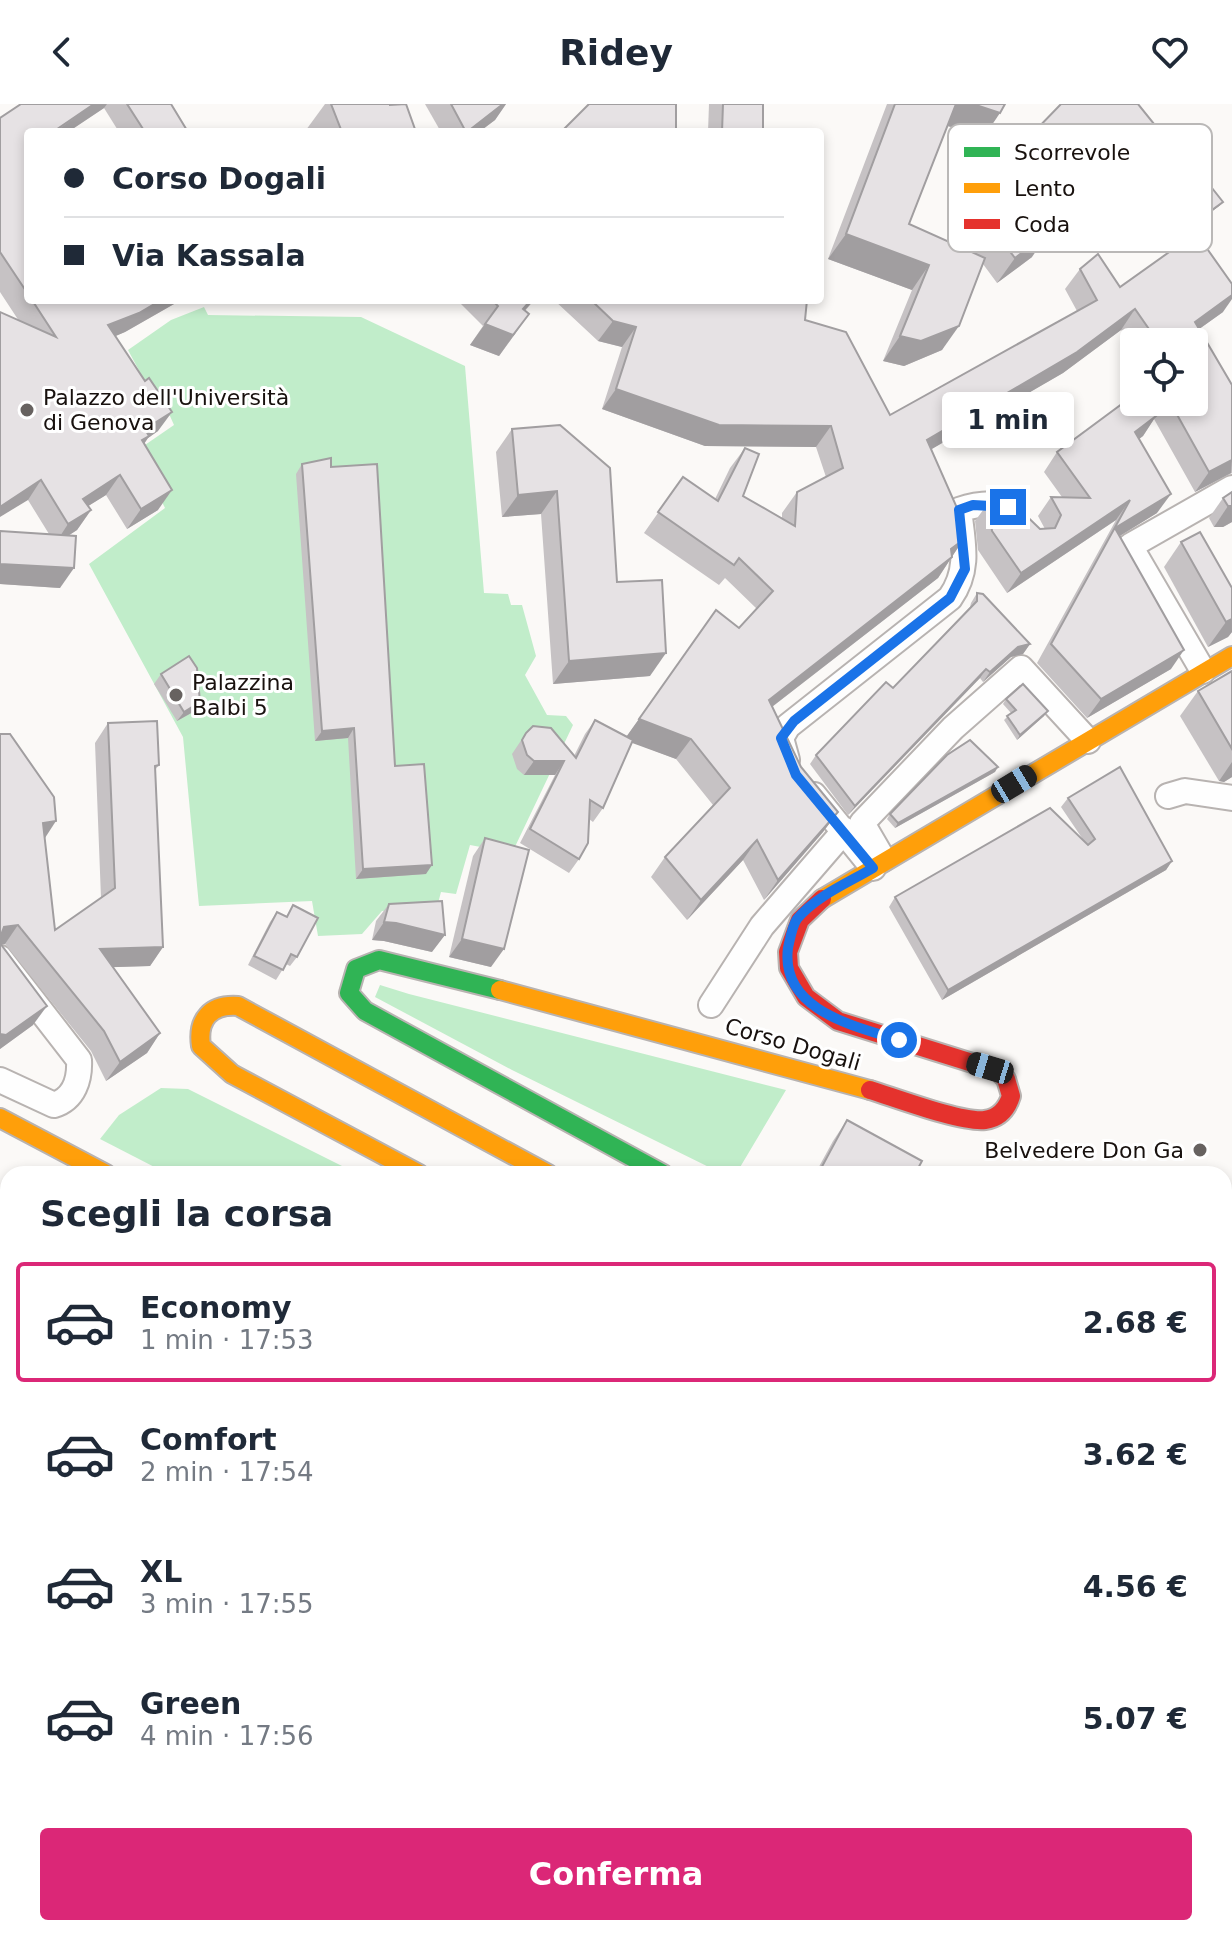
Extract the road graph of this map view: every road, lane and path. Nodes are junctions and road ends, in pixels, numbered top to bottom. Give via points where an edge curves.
1 (1232, 488) edge
2 (1033, 535) edge
3 (1232, 656) edge
4 (1203, 671) junction
5 (1088, 741) junction
6 (1168, 796) dead end
7 (1232, 798) edge
8 (845, 830) junction
9 (879, 864) junction
10 (0, 958) edge
11 (711, 1005) dead end
12 (0, 1080) edge
13 (0, 1118) edge
14 (91, 1166) edge
15 (404, 1166) edge
16 (533, 1166) edge
17 (648, 1166) edge

1 - 4 street via 1130,546
2 - 8 street via 1008,507 973,505 959,510 965,569 950,598 784,731 781,744 796,775
3 - 4 street, Corso Dogali
4 - 5 street, Corso Dogali
5 - 9 street, Corso Dogali
5 - 9 street via 1021,668 953,728 862,823
6 - 7 street via 1185,791
8 - 9 street
8 - 11 street via 762,926
9 - 17 street, Corso Dogali via 795,921 787,966 814,1008 838,1021 998,1071 1010,1084 1011,1101 994,1120 976,1120 563,1005 379,960 362,963 350,976 349,993 358,1007
10 - 12 street via 79,1060 80,1071 69,1097 54,1105
13 - 14 street
15 - 16 street via 214,1061 201,1046 203,1018 219,1005 238,1006

